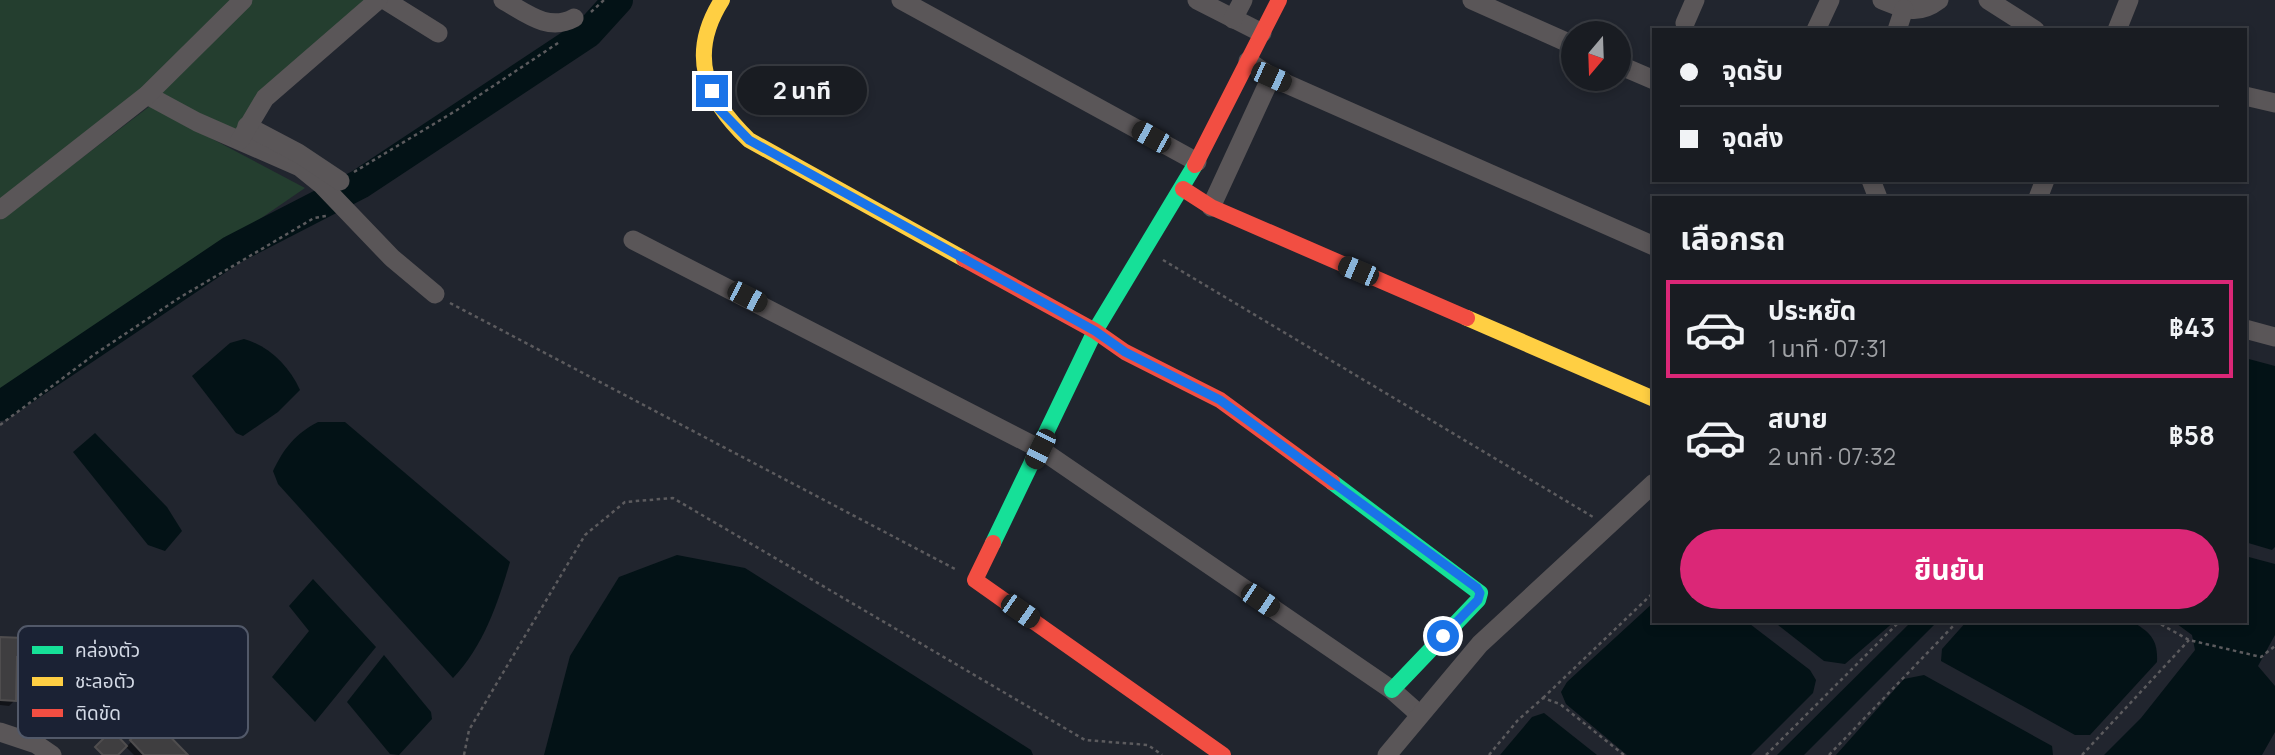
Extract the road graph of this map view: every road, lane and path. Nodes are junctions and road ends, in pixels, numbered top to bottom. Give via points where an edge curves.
1 (243, 0) edge
2 (378, 0) edge
3 (385, 0) edge
4 (503, 0) edge
5 (604, 0) edge
6 (722, 0) edge
7 (901, 0) edge
8 (1197, 0) edge
9 (1243, 0) edge
10 (1279, 0) edge
11 (1472, 0) edge
12 (1695, 0) edge
13 (1830, 0) edge
14 (1882, 0) edge
15 (1939, 0) edge
16 (1988, 0) edge
17 (2129, 0) edge
18 (1904, 9) junction
19 (581, 16) joint
20 (1233, 19) junction
21 (1685, 23) dead end
22 (1817, 28) edge
23 (1897, 28) edge
24 (2032, 28) edge
25 (2118, 28) edge
26 (438, 33) dead end
27 (1262, 33) junction
28 (561, 40) dead end
29 (1561, 40) edge
30 (1248, 61) junction
31 (1631, 70) edge
32 (1271, 77) junction
33 (1652, 79) edge
34 (148, 95) junction
35 (2247, 96) edge
36 (2275, 103) edge
37 (243, 133) junction
38 (1197, 162) junction
39 (330, 182) junction
40 (1183, 189) junction
41 (1211, 207) junction
42 (0, 211) edge
43 (348, 214) junction
44 (633, 240) dead end
45 (1652, 245) edge
46 (1146, 249) junction
47 (435, 294) joint
48 (2247, 330) edge
49 (1095, 331) junction
50 (2275, 337) edge
51 (1652, 398) edge
52 (0, 425) edge
53 (1040, 449) junction
54 (1652, 485) edge
55 (1608, 526) junction
56 (975, 580) junction
57 (1652, 594) edge
58 (1898, 623) edge
59 (1956, 623) edge
60 (2159, 623) edge
61 (2189, 640) junction
62 (2275, 646) edge
63 (1392, 690) junction
64 (1543, 698) junction
65 (1419, 714) junction
66 (0, 732) edge
67 (52, 755) edge
68 (464, 755) edge
69 (1162, 755) edge
70 (1223, 755) edge
71 (1387, 755) edge
72 (1489, 755) edge
73 (1624, 755) edge
74 (1766, 755) edge
75 (1829, 755) edge
76 (2082, 755) edge

1 - 34 street
2 - 37 street via 265,98
3 - 26 street
4 - 19 street via 550,23
5 - 19 path
6 - 49 street via 706,36 705,74 718,108 749,140
7 - 38 street
8 - 20 street
9 - 20 street
10 - 27 street
11 - 29 street
12 - 21 street
13 - 22 street
14 - 18 street
15 - 18 street via 1912,12
16 - 24 street
17 - 25 street
18 - 23 street
20 - 27 street
27 - 30 street
28 - 39 path via 457,110
30 - 32 street
30 - 38 street
31 - 33 street
32 - 41 street
32 - 45 street
34 - 37 street via 197,122
34 - 42 street
35 - 36 street
37 - 39 street via 298,153
38 - 40 street
39 - 43 street
40 - 41 street
40 - 46 street
41 - 51 street
43 - 47 street
43 - 52 path via 314,218 228,267 95,354
44 - 53 street
46 - 49 street
46 - 55 path
47 - 56 path
48 - 50 street
49 - 53 street
49 - 63 street via 1125,352 1220,400 1477,588 1478,600
53 - 56 street
53 - 63 street
54 - 55 street
55 - 65 street via 1480,644
56 - 70 street
57 - 64 path
58 - 74 path
59 - 75 path
60 - 61 path
61 - 62 path via 2261,657
61 - 76 path
63 - 65 street
64 - 72 path
64 - 73 path via 1560,704
65 - 71 street
66 - 67 street via 36,744
68 - 69 path via 469,730 585,535 625,502 673,498 1085,740 1148,745

